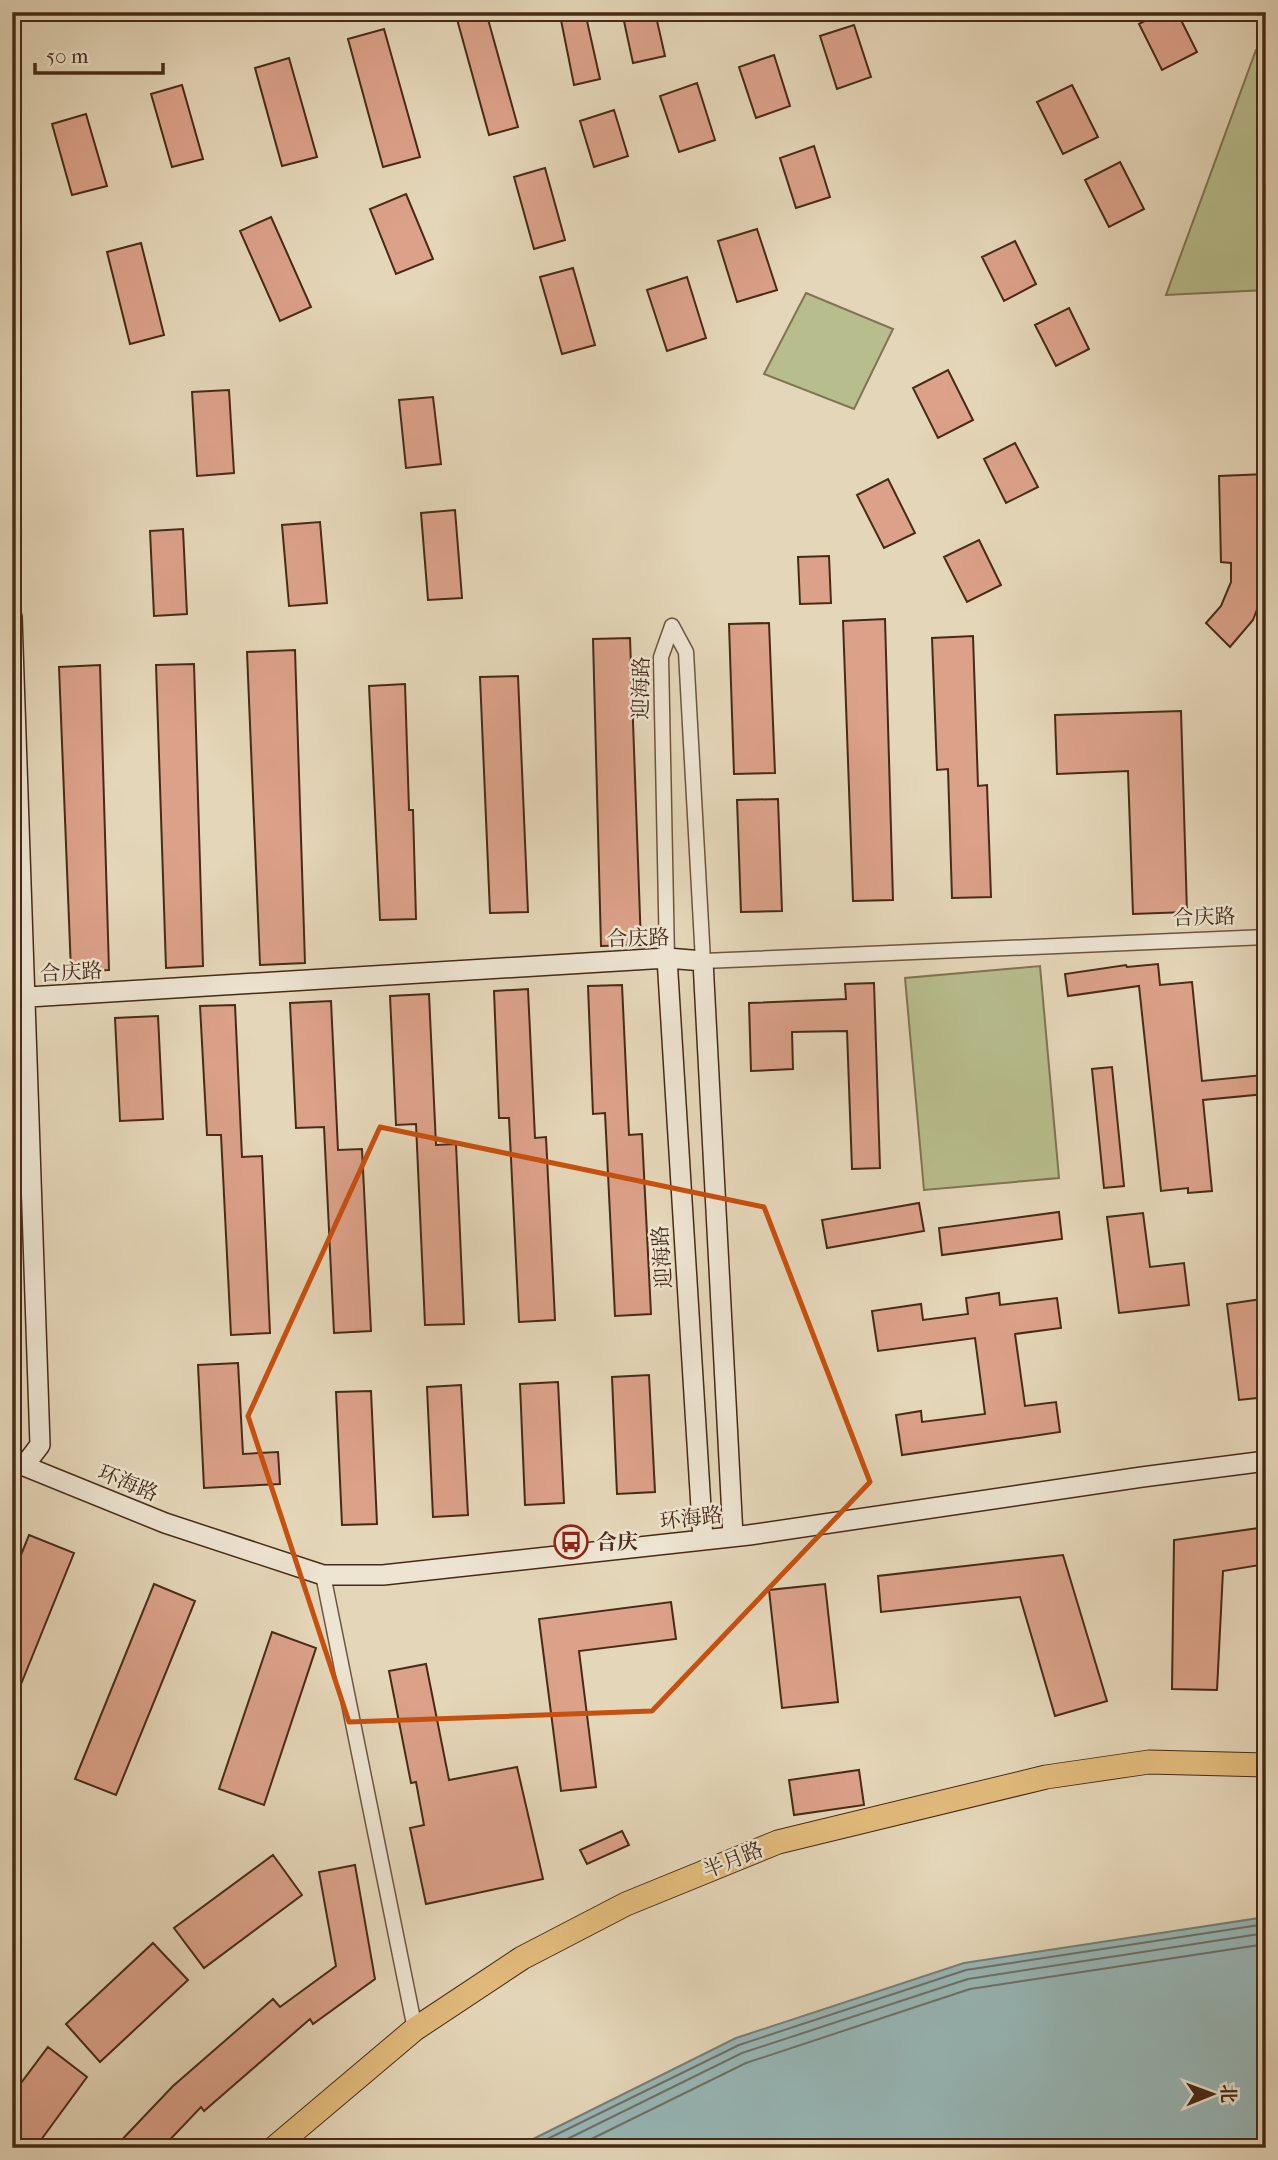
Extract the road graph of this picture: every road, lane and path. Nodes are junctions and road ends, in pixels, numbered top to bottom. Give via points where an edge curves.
1 (12, 617) edge
2 (1266, 937) edge
3 (667, 958) junction
4 (703, 961) junction
5 (18, 998) edge
6 (1266, 1461) edge
7 (18, 1463) edge
8 (733, 1536) junction
9 (703, 1540) junction
10 (323, 1575) junction
11 (1266, 1765) edge
12 (415, 2029) junction
13 (274, 2148) edge

1 - 5 street
2 - 4 street, 合庆路
3 - 4 street, 合庆路
3 - 4 street, 迎海路 via 661,657 672,626 686,652
3 - 5 street, 合庆路
3 - 9 street, 迎海路
4 - 8 street, 迎海路
5 - 7 street via 40,1445
6 - 8 street, 环海路
7 - 10 street, 环海路 via 165,1523
8 - 9 street, 环海路
9 - 10 street, 环海路 via 383,1575
10 - 12 street
11 - 12 main road, 半月路 via 1149,1762 1046,1777 778,1842 626,1904 522,1958
12 - 13 main road, 半月路

